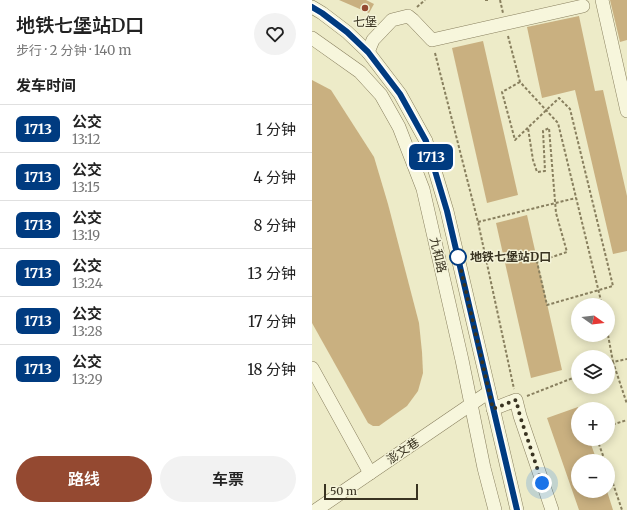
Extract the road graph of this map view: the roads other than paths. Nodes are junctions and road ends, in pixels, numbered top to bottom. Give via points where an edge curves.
1 (602, 0) edge
2 (583, 6) dead end
3 (312, 7) edge
4 (312, 38) edge
5 (368, 52) junction
6 (627, 111) edge
7 (312, 368) edge
8 (489, 392) junction
9 (471, 404) junction
10 (493, 409) junction
11 (370, 473) junction
12 (316, 510) edge
13 (495, 510) edge
14 (517, 510) edge
15 (552, 510) edge

1 - 6 street
2 - 5 street via 432,40 408,16 392,20 373,40
3 - 5 street, 九和路 via 347,32
4 - 9 street, 九和路 via 360,72 381,95 398,126 423,189
5 - 8 street, 九和路 via 400,94 426,141 447,211
7 - 11 street
8 - 9 street, 澎文巷
8 - 10 street, 九和路
9 - 11 street, 澎文巷
9 - 13 street, 九和路
10 - 14 street, 九和路
10 - 15 street via 516,400
11 - 12 street, 澎文巷

